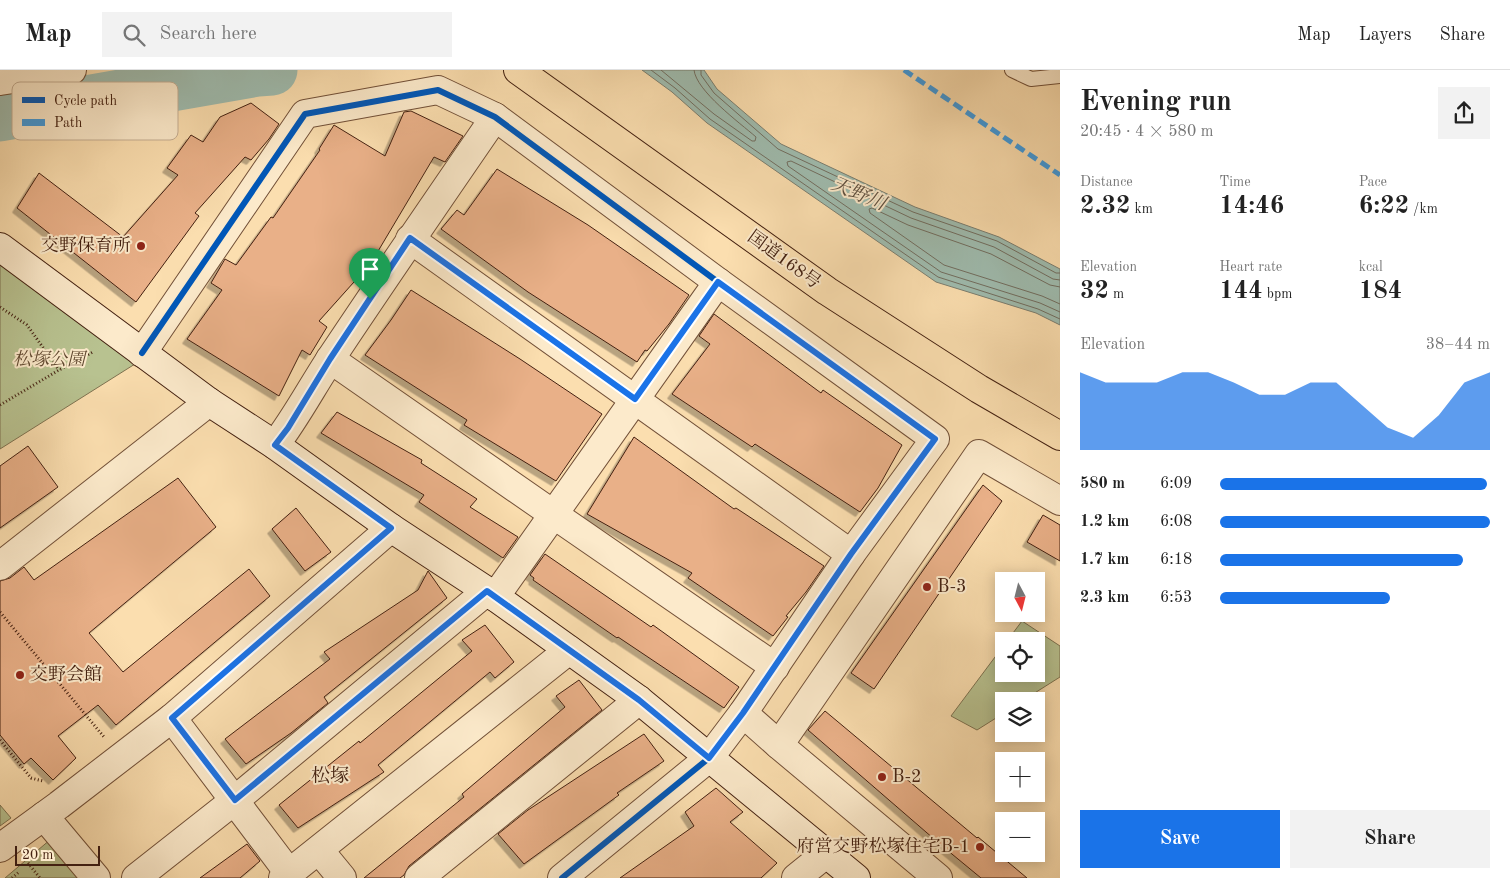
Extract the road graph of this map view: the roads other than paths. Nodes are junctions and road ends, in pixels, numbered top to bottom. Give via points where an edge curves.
1 (72, 70) edge
2 (518, 70) edge
3 (1012, 70) edge
4 (1060, 76) edge
5 (0, 82) edge
6 (495, 117) junction
7 (410, 238) junction
8 (0, 247) edge
9 (718, 282) junction
10 (142, 353) junction
11 (330, 359) junction
12 (635, 399) junction
13 (209, 402) junction
14 (1060, 436) edge
15 (275, 445) junction
16 (1060, 501) edge
17 (553, 514) junction
18 (391, 528) junction
19 (851, 554) junction
20 (0, 566) edge
21 (491, 594) junction
22 (569, 650) junction
23 (775, 667) junction
24 (639, 700) junction
25 (743, 713) junction
26 (172, 718) junction
27 (779, 745) junction
28 (709, 758) junction
29 (235, 800) junction
30 (44, 816) junction
31 (0, 848) edge
32 (319, 850) junction
33 (826, 853) junction
34 (286, 876) edge
35 (96, 878) edge
36 (136, 878) edge
37 (342, 878) edge
38 (419, 878) edge
39 (562, 878) edge
40 (796, 878) edge
41 (856, 878) edge
42 (938, 878) edge

1 - 5 street
2 - 14 highway, 国道168号 via 828,292
3 - 4 lane via 1031,78
6 - 7 street
6 - 9 street
6 - 10 street via 438,90 305,114
7 - 11 street
7 - 12 street
8 - 10 street
9 - 12 street
9 - 19 street via 935,439
10 - 13 street
11 - 15 street
11 - 17 street
12 - 17 street
12 - 19 street
13 - 15 street
13 - 20 street
15 - 18 street
16 - 27 street via 978,454
17 - 21 street
17 - 23 street
18 - 21 street
18 - 26 street
19 - 23 street
21 - 22 street
21 - 29 street
22 - 24 street
22 - 32 street
23 - 25 street
24 - 28 street
24 - 38 street
25 - 27 street
25 - 28 street
26 - 29 street
26 - 30 street
27 - 42 street
28 - 33 street
28 - 39 street
29 - 34 street
29 - 36 street
30 - 31 street
30 - 35 street
32 - 34 street
32 - 37 street
33 - 40 street
33 - 41 street

